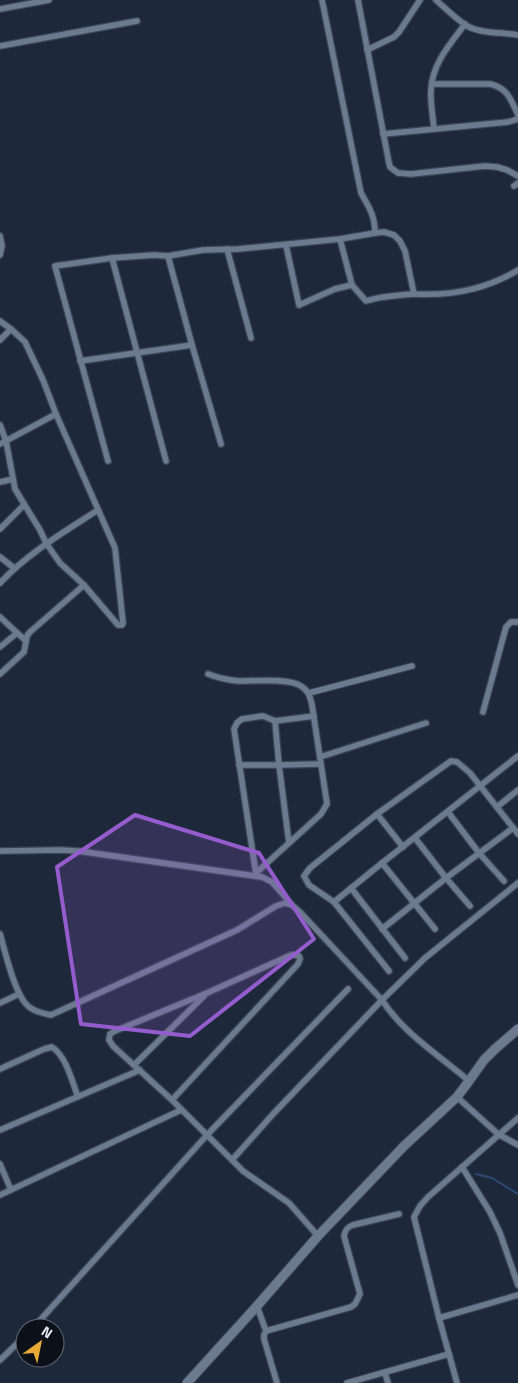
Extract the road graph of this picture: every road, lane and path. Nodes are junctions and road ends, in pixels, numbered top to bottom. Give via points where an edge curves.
1 (49, 0) edge
2 (322, 0) edge
3 (358, 0) edge
4 (420, 0) edge
5 (436, 0) edge
6 (0, 9) edge
7 (137, 21) dead end
8 (465, 24) junction
9 (518, 35) edge
10 (0, 46) edge
11 (367, 50) junction
12 (432, 84) junction
13 (518, 115) edge
14 (518, 119) edge
15 (434, 129) junction
16 (383, 134) junction
17 (518, 176) edge
18 (375, 233) junction
19 (0, 236) edge
20 (340, 239) junction
21 (286, 245) junction
22 (227, 250) junction
23 (0, 255) edge
24 (168, 256) junction
25 (112, 258) junction
26 (518, 270) edge
27 (352, 285) junction
28 (414, 294) junction
29 (0, 321) edge
30 (11, 329) junction
31 (251, 338) dead end
32 (0, 340) edge
33 (192, 345) junction
34 (138, 353) junction
35 (80, 361) junction
36 (56, 414) junction
37 (0, 425) edge
38 (6, 441) junction
39 (0, 444) edge
40 (221, 444) dead end
41 (108, 461) dead end
42 (166, 461) dead end
43 (13, 479) junction
44 (0, 482) edge
45 (24, 505) junction
46 (98, 510) junction
47 (0, 529) edge
48 (46, 543) junction
49 (0, 557) edge
50 (14, 568) junction
51 (0, 583) edge
52 (84, 585) junction
53 (0, 618) edge
54 (518, 622) edge
55 (16, 633) junction
56 (26, 641) junction
57 (0, 647) edge
58 (412, 666) dead end
59 (0, 674) edge
60 (208, 674) dead end
61 (309, 693) junction
62 (483, 712) dead end
63 (314, 716) junction
64 (275, 721) junction
65 (426, 723) dead end
66 (518, 756) edge
67 (320, 760) junction
68 (239, 765) junction
69 (279, 765) junction
70 (480, 786) junction
71 (518, 790) edge
72 (497, 806) junction
73 (448, 812) junction
74 (377, 814) junction
75 (513, 828) junction
76 (518, 834) edge
77 (415, 838) junction
78 (289, 843) junction
79 (403, 847) junction
80 (0, 852) edge
81 (479, 853) junction
82 (382, 863) junction
83 (256, 875) junction
84 (446, 878) junction
85 (504, 881) dead end
86 (518, 883) edge
87 (351, 888) junction
88 (334, 902) junction
89 (414, 904) junction
90 (292, 905) junction
91 (470, 906) dead end
92 (435, 929) dead end
93 (382, 930) junction
94 (0, 934) edge
95 (405, 958) dead end
96 (389, 971) dead end
97 (348, 989) dead end
98 (207, 993) junction
99 (19, 994) junction
100 (382, 1000) junction
101 (0, 1003) edge
102 (518, 1029) edge
103 (134, 1065) junction
104 (0, 1069) edge
105 (140, 1070) junction
106 (469, 1082) junction
107 (78, 1097) junction
108 (457, 1097) junction
109 (172, 1100) junction
110 (181, 1110) junction
111 (518, 1118) edge
112 (0, 1130) edge
113 (498, 1134) junction
114 (207, 1135) junction
115 (518, 1145) edge
116 (232, 1160) junction
117 (0, 1164) edge
118 (462, 1167) junction
119 (11, 1190) junction
120 (0, 1196) edge
121 (399, 1214) dead end
122 (318, 1236) junction
123 (518, 1264) edge
124 (512, 1266) junction
125 (518, 1285) edge
126 (518, 1295) edge
127 (257, 1306) junction
128 (42, 1318) edge
129 (439, 1318) junction
130 (266, 1331) junction
131 (15, 1346) edge
132 (449, 1354) junction
133 (0, 1360) edge
134 (386, 1373) junction
135 (187, 1383) edge
136 (278, 1383) edge
137 (347, 1383) edge
138 (388, 1383) edge
139 (457, 1383) edge

1 - 6 street
2 - 18 street via 361,193 375,221
3 - 11 street
4 - 11 street via 394,37
5 - 8 street
7 - 10 street
8 - 9 street via 479,30
8 - 12 street via 439,60
11 - 16 street
12 - 13 street via 498,86 504,90
12 - 15 street
14 - 15 street
15 - 16 street
16 - 17 street via 390,167 398,174 497,166
18 - 20 street
18 - 28 street via 394,235 400,241
19 - 23 street
20 - 21 street
20 - 27 street
21 - 22 street
21 - 27 street via 299,304
22 - 24 street
22 - 31 street
24 - 25 street
24 - 33 street
25 - 34 street
25 - 35 street via 55,266
26 - 28 street via 490,284 457,292
27 - 28 street via 366,301
29 - 30 street
30 - 32 street
30 - 36 street via 25,342
33 - 34 street
33 - 40 street
34 - 35 street
34 - 42 street
35 - 41 street
36 - 38 street
36 - 46 street
37 - 38 street
38 - 39 street
38 - 43 street
43 - 44 street
43 - 45 street
45 - 47 street
45 - 48 street
46 - 48 street
46 - 52 street via 115,548 124,623 118,624
48 - 50 street
48 - 52 street via 60,563
49 - 50 street
50 - 51 street
52 - 56 street via 30,632
53 - 55 street
54 - 62 street via 511,622 506,627
55 - 56 street
55 - 57 street
56 - 59 street via 24,652
58 - 61 street
60 - 61 street via 236,681 292,682
61 - 63 street
63 - 64 street
63 - 67 street
64 - 68 street via 263,716 237,722 234,729
64 - 69 street
65 - 67 street
66 - 70 street
67 - 69 street
67 - 78 street via 327,804 321,814
68 - 69 street
68 - 83 street
69 - 78 street
70 - 72 street
70 - 73 street
70 - 74 street via 460,763 451,761
71 - 72 street
72 - 75 street
73 - 77 street
73 - 81 street
74 - 79 street
74 - 88 street via 304,876 309,885
75 - 76 street
75 - 81 street
77 - 79 street
77 - 84 street
78 - 83 street
79 - 82 street
80 - 83 street via 78,851
81 - 84 street
81 - 85 street
82 - 87 street
82 - 89 street
83 - 90 street via 272,882
84 - 89 street
84 - 91 street
86 - 100 street via 425,958
87 - 88 street
87 - 93 street
88 - 96 street
89 - 92 street
89 - 93 street
90 - 99 street via 276,906 237,930 51,1015 34,1010
90 - 100 street
93 - 95 street
94 - 99 street
97 - 114 street
98 - 103 street
98 - 103 street via 110,1034 113,1046
98 - 109 street via 291,955 299,956 298,964
99 - 101 street
100 - 106 street via 391,1014
100 - 116 street
102 - 106 street via 484,1060
103 - 105 street
104 - 107 street via 52,1047 62,1056
105 - 107 street
105 - 109 street
106 - 108 street
107 - 112 street
108 - 113 street
108 - 122 street
109 - 110 street
110 - 114 street
110 - 119 street
111 - 113 street
113 - 115 street
113 - 118 street
114 - 116 street
114 - 128 street
116 - 122 street via 289,1204
117 - 119 street
118 - 124 street via 490,1212
118 - 129 street via 428,1197 414,1217
119 - 120 street
121 - 130 street via 348,1226 344,1236 360,1294 351,1308
122 - 127 street
123 - 124 street
124 - 125 street
126 - 129 street
127 - 130 street
127 - 135 street
129 - 132 street
130 - 136 street via 264,1339
131 - 133 street
132 - 134 street
132 - 139 street
134 - 137 street
134 - 138 street

